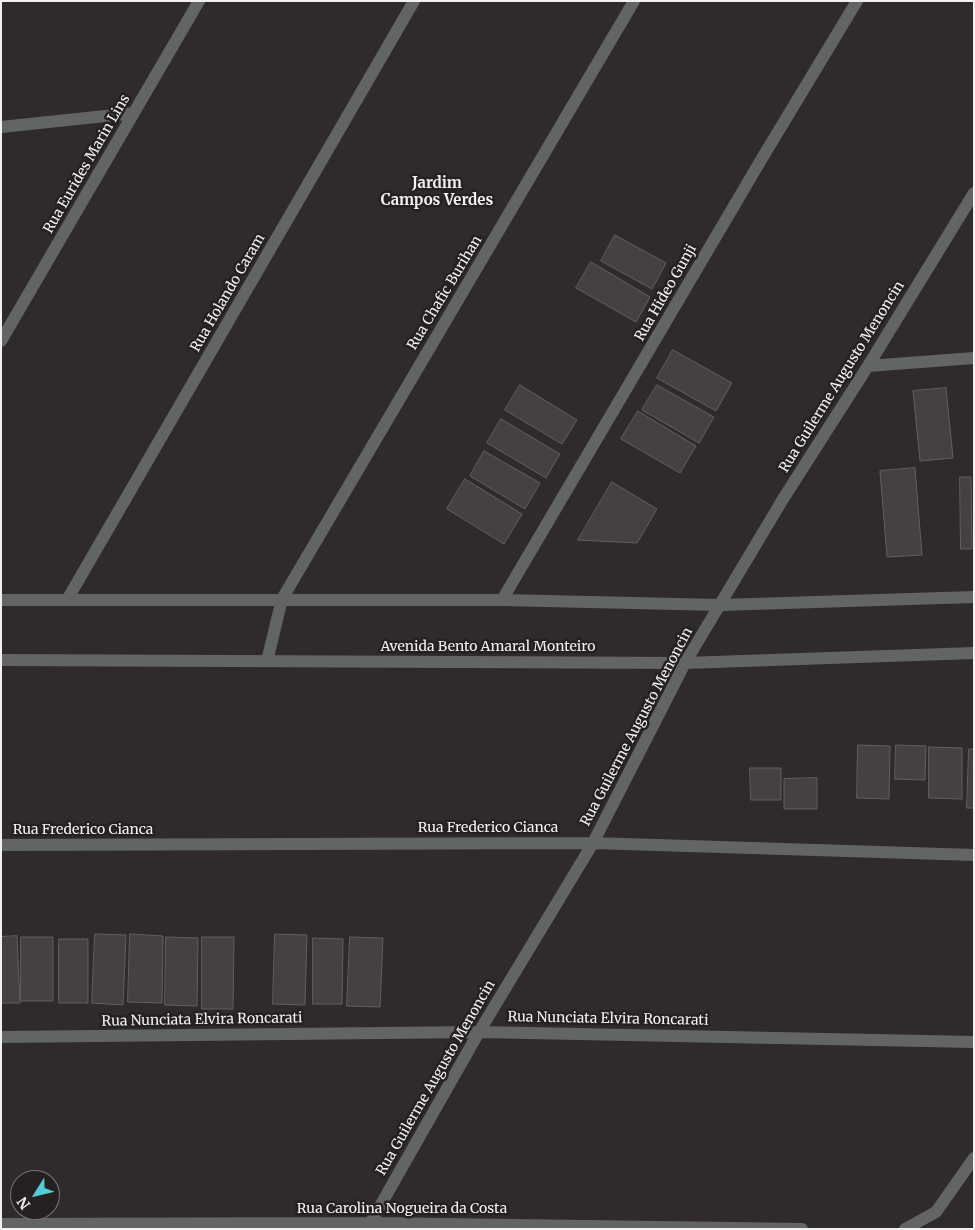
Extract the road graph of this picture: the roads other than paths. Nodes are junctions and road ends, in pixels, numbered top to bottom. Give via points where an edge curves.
1 (199, 1) edge
2 (414, 1) edge
3 (634, 1) edge
4 (857, 1) edge
5 (134, 113) junction
6 (1, 127) edge
7 (974, 193) edge
8 (5, 327) edge
9 (1, 341) edge
10 (974, 358) edge
11 (868, 366) junction
12 (974, 597) edge
13 (282, 599) junction
14 (1, 600) edge
15 (67, 600) junction
16 (502, 600) junction
17 (721, 605) junction
18 (974, 653) edge
19 (1, 660) edge
20 (267, 661) junction
21 (685, 663) junction
22 (593, 843) junction
23 (1, 845) edge
24 (974, 854) edge
25 (479, 1032) junction
26 (1, 1037) edge
27 (974, 1042) edge
28 (974, 1158) edge
29 (1, 1224) edge
30 (368, 1226) edge
31 (802, 1229) edge
32 (905, 1229) edge

1 - 5 street, Rua Eurides Marin Lins
2 - 15 street, Rua Holando Caram
3 - 13 street, Rua Chafic Burihan
4 - 16 street, Rua Hideo Gunji
5 - 6 street
5 - 8 street, Rua Eurides Marin Lins
7 - 11 street, Rua Guilerme Augusto Menoncin
8 - 9 street, Rua Eurides Marin Lins
10 - 11 street
11 - 17 street, Rua Guilerme Augusto Menoncin via 783,499
12 - 17 street
13 - 15 street
13 - 16 street
13 - 20 street, Rua Chafic Burihan
14 - 15 street
16 - 17 street
17 - 21 street, Rua Guilerme Augusto Menoncin
18 - 21 street, Avenida Bento Amaral Monteiro
19 - 20 street, Avenida Bento Amaral Monteiro
20 - 21 street, Avenida Bento Amaral Monteiro
21 - 22 street, Rua Guilerme Augusto Menoncin
22 - 23 street, Rua Frederico Cianca
22 - 24 street, Rua Frederico Cianca
22 - 25 street, Rua Guilerme Augusto Menoncin
25 - 26 street, Rua Nunciata Elvira Roncarati
25 - 27 street, Rua Nunciata Elvira Roncarati
25 - 30 street, Rua Guilerme Augusto Menoncin
28 - 32 street via 936,1212
29 - 30 street, Rua Carolina Nogueira da Costa
30 - 31 street, Rua Carolina Nogueira da Costa

